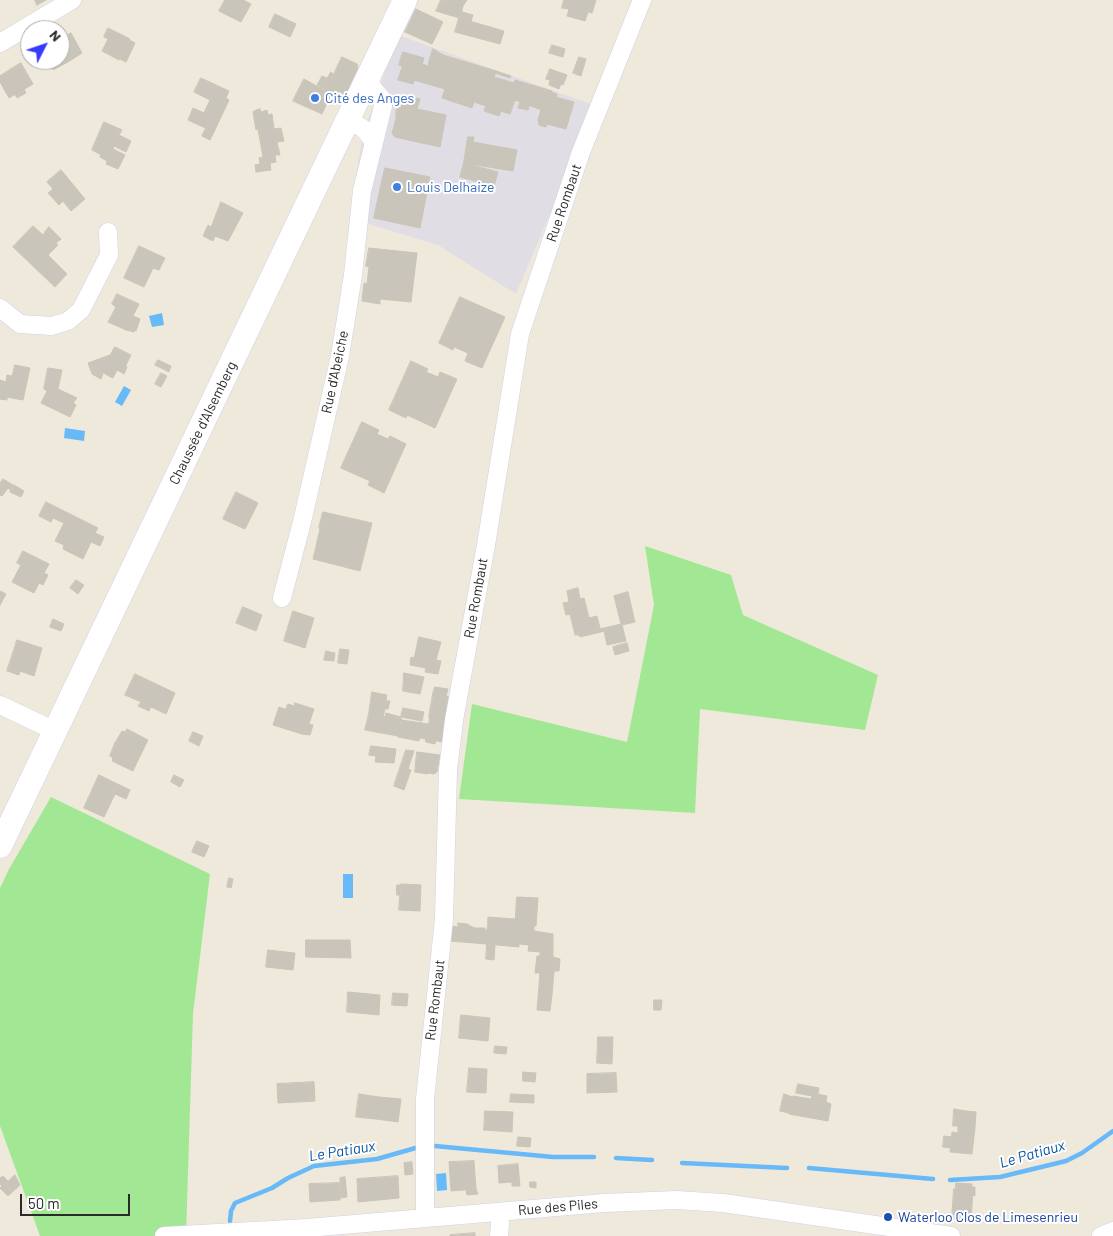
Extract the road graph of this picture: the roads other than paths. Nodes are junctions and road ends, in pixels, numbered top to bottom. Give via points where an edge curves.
1 (72, 0) edge
2 (406, 0) edge
3 (642, 0) edge
4 (0, 43) edge
5 (366, 80) junction
6 (347, 121) junction
7 (374, 143) junction
8 (108, 232) dead end
9 (0, 308) edge
10 (282, 598) dead end
11 (0, 706) edge
12 (55, 731) junction
13 (0, 846) edge
14 (501, 1212) junction
15 (425, 1217) junction
16 (845, 1228) edge
17 (1113, 1231) edge
18 (164, 1236) edge
19 (499, 1236) edge
20 (951, 1236) edge
21 (1101, 1236) edge

1 - 4 street
2 - 5 main road, Chaussée d'Alsemberg
3 - 15 street, Rue Rombaut via 581,152 520,334 448,770 444,919 425,1099
5 - 6 main road, Chaussée d'Alsemberg
5 - 7 street, Rue d'Abeiche via 382,99 383,106
6 - 7 street via 361,125
6 - 12 main road, Chaussée d'Alsemberg
7 - 10 street, Rue d'Abeiche via 362,191 340,356
8 - 9 street via 109,255 81,310 68,321 52,326 20,324
11 - 12 street
12 - 13 main road, Chaussée d'Alsemberg
14 - 15 street, Rue des Piles
14 - 16 street, Rue des Piles via 677,1200 723,1203
14 - 19 street
15 - 18 street, Rue des Piles
16 - 20 street, Rue des Piles
17 - 21 street

